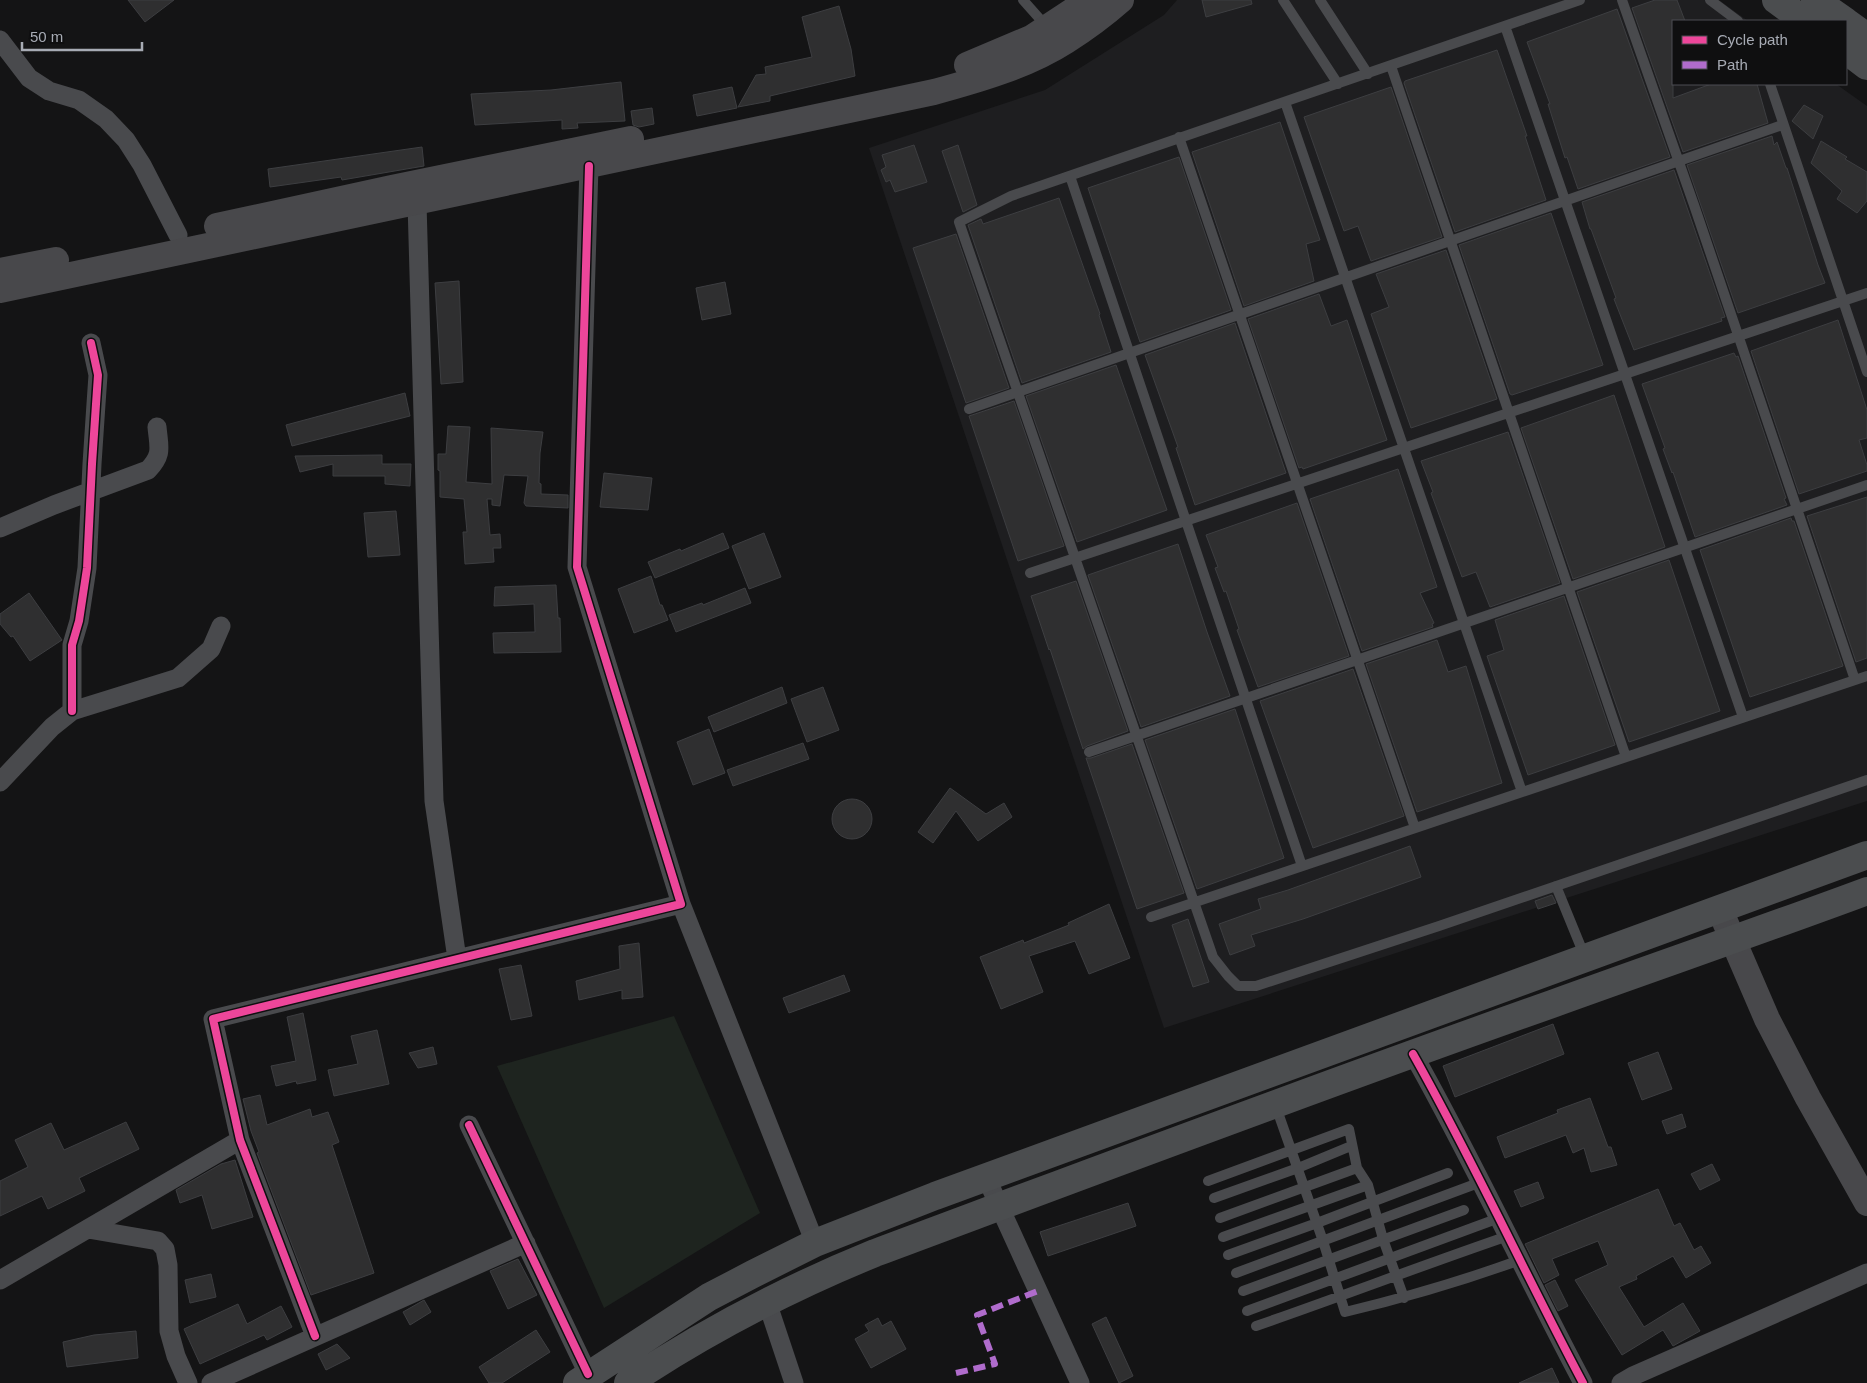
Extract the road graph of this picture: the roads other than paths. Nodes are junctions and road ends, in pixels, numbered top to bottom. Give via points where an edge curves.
1 (1023, 0) edge
2 (1090, 0) edge
3 (1121, 0) edge
4 (1283, 0) edge
5 (1320, 0) edge
6 (1580, 0) edge
7 (1622, 0) edge
8 (1710, 0) edge
9 (1776, 0) edge
10 (1815, 0) edge
11 (1737, 20) edge
12 (1804, 20) edge
13 (1842, 20) edge
14 (1847, 23) edge
15 (1505, 26) junction
16 (1048, 27) junction
17 (1867, 37) edge
18 (0, 40) edge
19 (1847, 51) edge
20 (1391, 66) junction
21 (1867, 66) edge
22 (1368, 74) junction
23 (1338, 84) junction
24 (1770, 85) edge
25 (1285, 102) junction
26 (1782, 125) junction
27 (1179, 138) junction
28 (1679, 161) junction
29 (589, 166) junction
30 (1070, 176) junction
31 (1566, 201) junction
32 (417, 203) junction
33 (178, 235) junction
34 (1450, 241) junction
35 (0, 271) edge
36 (1345, 278) junction
37 (0, 290) edge
38 (1867, 293) edge
39 (1843, 301) junction
40 (1240, 314) junction
41 (1738, 336) junction
42 (91, 344) dead end
43 (1129, 353) junction
44 (1867, 372) edge
45 (1625, 374) junction
46 (1018, 392) junction
47 (969, 409) dead end
48 (1509, 413) junction
49 (157, 427) dead end
50 (1404, 448) junction
51 (1298, 484) junction
52 (1867, 485) edge
53 (91, 492) junction
54 (1797, 509) junction
55 (1186, 521) junction
56 (0, 528) edge
57 (1685, 548) junction
58 (1074, 558) junction
59 (1030, 573) dead end
60 (1568, 587) junction
61 (1464, 623) junction
62 (221, 626) dead end
63 (1358, 660) junction
64 (1867, 676) edge
65 (1854, 680) junction
66 (1246, 698) junction
67 (72, 711) junction
68 (1743, 717) junction
69 (1136, 736) junction
70 (1088, 752) dead end
71 (1626, 757) junction
72 (1867, 780) edge
73 (0, 782) edge
74 (1522, 792) junction
75 (1415, 828) junction
76 (1867, 855) edge
77 (1302, 866) junction
78 (1556, 886) junction
79 (1867, 891) edge
80 (1194, 903) junction
81 (681, 904) junction
82 (1720, 910) junction
83 (1151, 918) dead end
84 (1734, 941) junction
85 (1586, 958) junction
86 (457, 959) junction
87 (1413, 1054) junction
88 (1237, 1086) junction
89 (1275, 1104) junction
90 (1249, 1113) junction
91 (469, 1125) dead end
92 (240, 1140) junction
93 (1351, 1146) junction
94 (1291, 1149) junction
95 (1298, 1168) junction
96 (1357, 1168) junction
97 (1448, 1173) dead end
98 (986, 1177) junction
99 (1208, 1180) dead end
100 (1482, 1182) junction
101 (1368, 1185) junction
102 (1304, 1187) junction
103 (1214, 1198) dead end
104 (1373, 1202) junction
105 (1867, 1204) edge
106 (1311, 1205) junction
107 (1000, 1207) junction
108 (1464, 1210) dead end
109 (1220, 1218) dead end
110 (1499, 1218) junction
111 (1378, 1221) junction
112 (1317, 1223) junction
113 (88, 1229) junction
114 (1508, 1236) junction
115 (1223, 1237) dead end
116 (1383, 1239) junction
117 (1323, 1241) junction
118 (526, 1243) junction
119 (815, 1243) junction
120 (1228, 1255) dead end
121 (1329, 1259) junction
122 (1390, 1259) junction
123 (1520, 1260) junction
124 (1236, 1273) dead end
125 (1867, 1273) edge
126 (1395, 1275) junction
127 (1335, 1279) junction
128 (0, 1280) edge
129 (1243, 1291) dead end
130 (1340, 1297) junction
131 (1404, 1298) junction
132 (767, 1302) junction
133 (1248, 1311) dead end
134 (1256, 1326) dead end
135 (316, 1336) junction
136 (583, 1379) edge
137 (188, 1383) edge
138 (211, 1383) edge
139 (628, 1383) edge
140 (794, 1383) edge
141 (1080, 1383) edge
142 (1583, 1383) edge
143 (1622, 1383) edge

1 - 16 lane
2 - 16 main road
3 - 29 main road via 1065,42 975,81
4 - 23 lane
5 - 22 lane
6 - 15 lane
7 - 28 lane
8 - 11 lane
9 - 12 main road
10 - 13 main road
14 - 17 main road
15 - 20 lane
15 - 31 lane
16 - 33 main road via 988,57 901,84
18 - 33 street via 29,78 49,90 79,100 106,119 126,140
19 - 21 main road
20 - 22 lane
20 - 34 lane
22 - 23 lane
23 - 25 lane
24 - 26 lane
25 - 27 lane
25 - 36 lane
26 - 28 lane
26 - 39 lane
27 - 30 lane
27 - 40 lane
28 - 31 lane
28 - 41 lane
29 - 32 main road
29 - 81 street via 577,567
30 - 43 lane
30 - 46 lane via 1011,196 959,222
31 - 34 lane
31 - 45 lane
32 - 37 main road
32 - 86 street via 434,801
33 - 35 main road
34 - 36 lane
34 - 48 lane
36 - 40 lane
36 - 50 lane
38 - 39 lane
39 - 41 lane
39 - 44 lane
40 - 43 lane
40 - 51 lane
41 - 45 lane
41 - 54 lane
42 - 53 street via 98,375
43 - 46 lane
43 - 55 lane
45 - 48 lane
45 - 57 lane
46 - 47 lane
46 - 58 lane
48 - 50 lane
48 - 60 lane
49 - 53 street via 158,459 148,470
50 - 51 lane
50 - 61 lane
51 - 55 lane
51 - 63 lane
52 - 54 lane
53 - 56 street
53 - 67 street via 87,568 72,645
54 - 57 lane
54 - 65 lane
55 - 58 lane
55 - 66 lane
57 - 60 lane
57 - 68 lane
58 - 59 lane
58 - 69 lane
60 - 61 lane
60 - 71 lane
61 - 63 lane
61 - 74 lane
62 - 67 street via 211,649 178,678
63 - 66 lane
63 - 75 lane
64 - 65 lane
65 - 68 lane
66 - 69 lane
66 - 77 lane
67 - 73 street via 52,727
68 - 71 lane
69 - 70 lane
69 - 80 lane
71 - 74 lane
72 - 78 lane
74 - 75 lane
75 - 77 lane
76 - 82 main road
77 - 80 lane
78 - 80 lane via 1256,986 1238,986 1213,956
78 - 85 lane
79 - 84 main road
80 - 83 lane
81 - 86 street
81 - 119 street
82 - 84 main road
82 - 85 main road
84 - 87 main road
84 - 105 main road via 1767,1019
85 - 88 main road
86 - 92 street via 213,1019
87 - 89 main road
87 - 100 street
88 - 90 main road
88 - 98 main road
89 - 90 main road
89 - 94 lane
90 - 107 main road
91 - 118 street
92 - 113 street
92 - 135 street
93 - 94 lane via 1348,1129
93 - 95 lane
93 - 96 lane
94 - 95 lane
94 - 99 lane
95 - 102 lane
95 - 103 lane
96 - 101 lane
96 - 102 lane
97 - 104 lane
98 - 107 street
98 - 119 main road
100 - 110 street
100 - 111 lane
101 - 104 lane
101 - 106 lane
102 - 106 lane
102 - 109 lane
104 - 111 lane
104 - 112 lane
106 - 112 lane
106 - 115 lane
107 - 132 main road via 829,1272
107 - 141 street
108 - 116 lane
110 - 114 street
110 - 122 lane
111 - 116 lane
111 - 117 lane
112 - 117 lane
112 - 120 lane
113 - 128 street
113 - 137 street via 158,1241 165,1249 169,1331
114 - 123 street
114 - 126 lane
116 - 121 lane
116 - 122 lane
117 - 121 lane
117 - 124 lane
118 - 135 street
118 - 136 street
119 - 136 main road via 709,1297
121 - 127 lane
121 - 129 lane
122 - 126 lane
122 - 127 lane
123 - 131 lane
123 - 142 street
125 - 143 street
126 - 130 lane
126 - 131 lane
127 - 130 lane
127 - 133 lane
130 - 131 lane via 1345,1312
130 - 134 lane
132 - 139 main road via 722,1325
132 - 140 street
135 - 138 street

